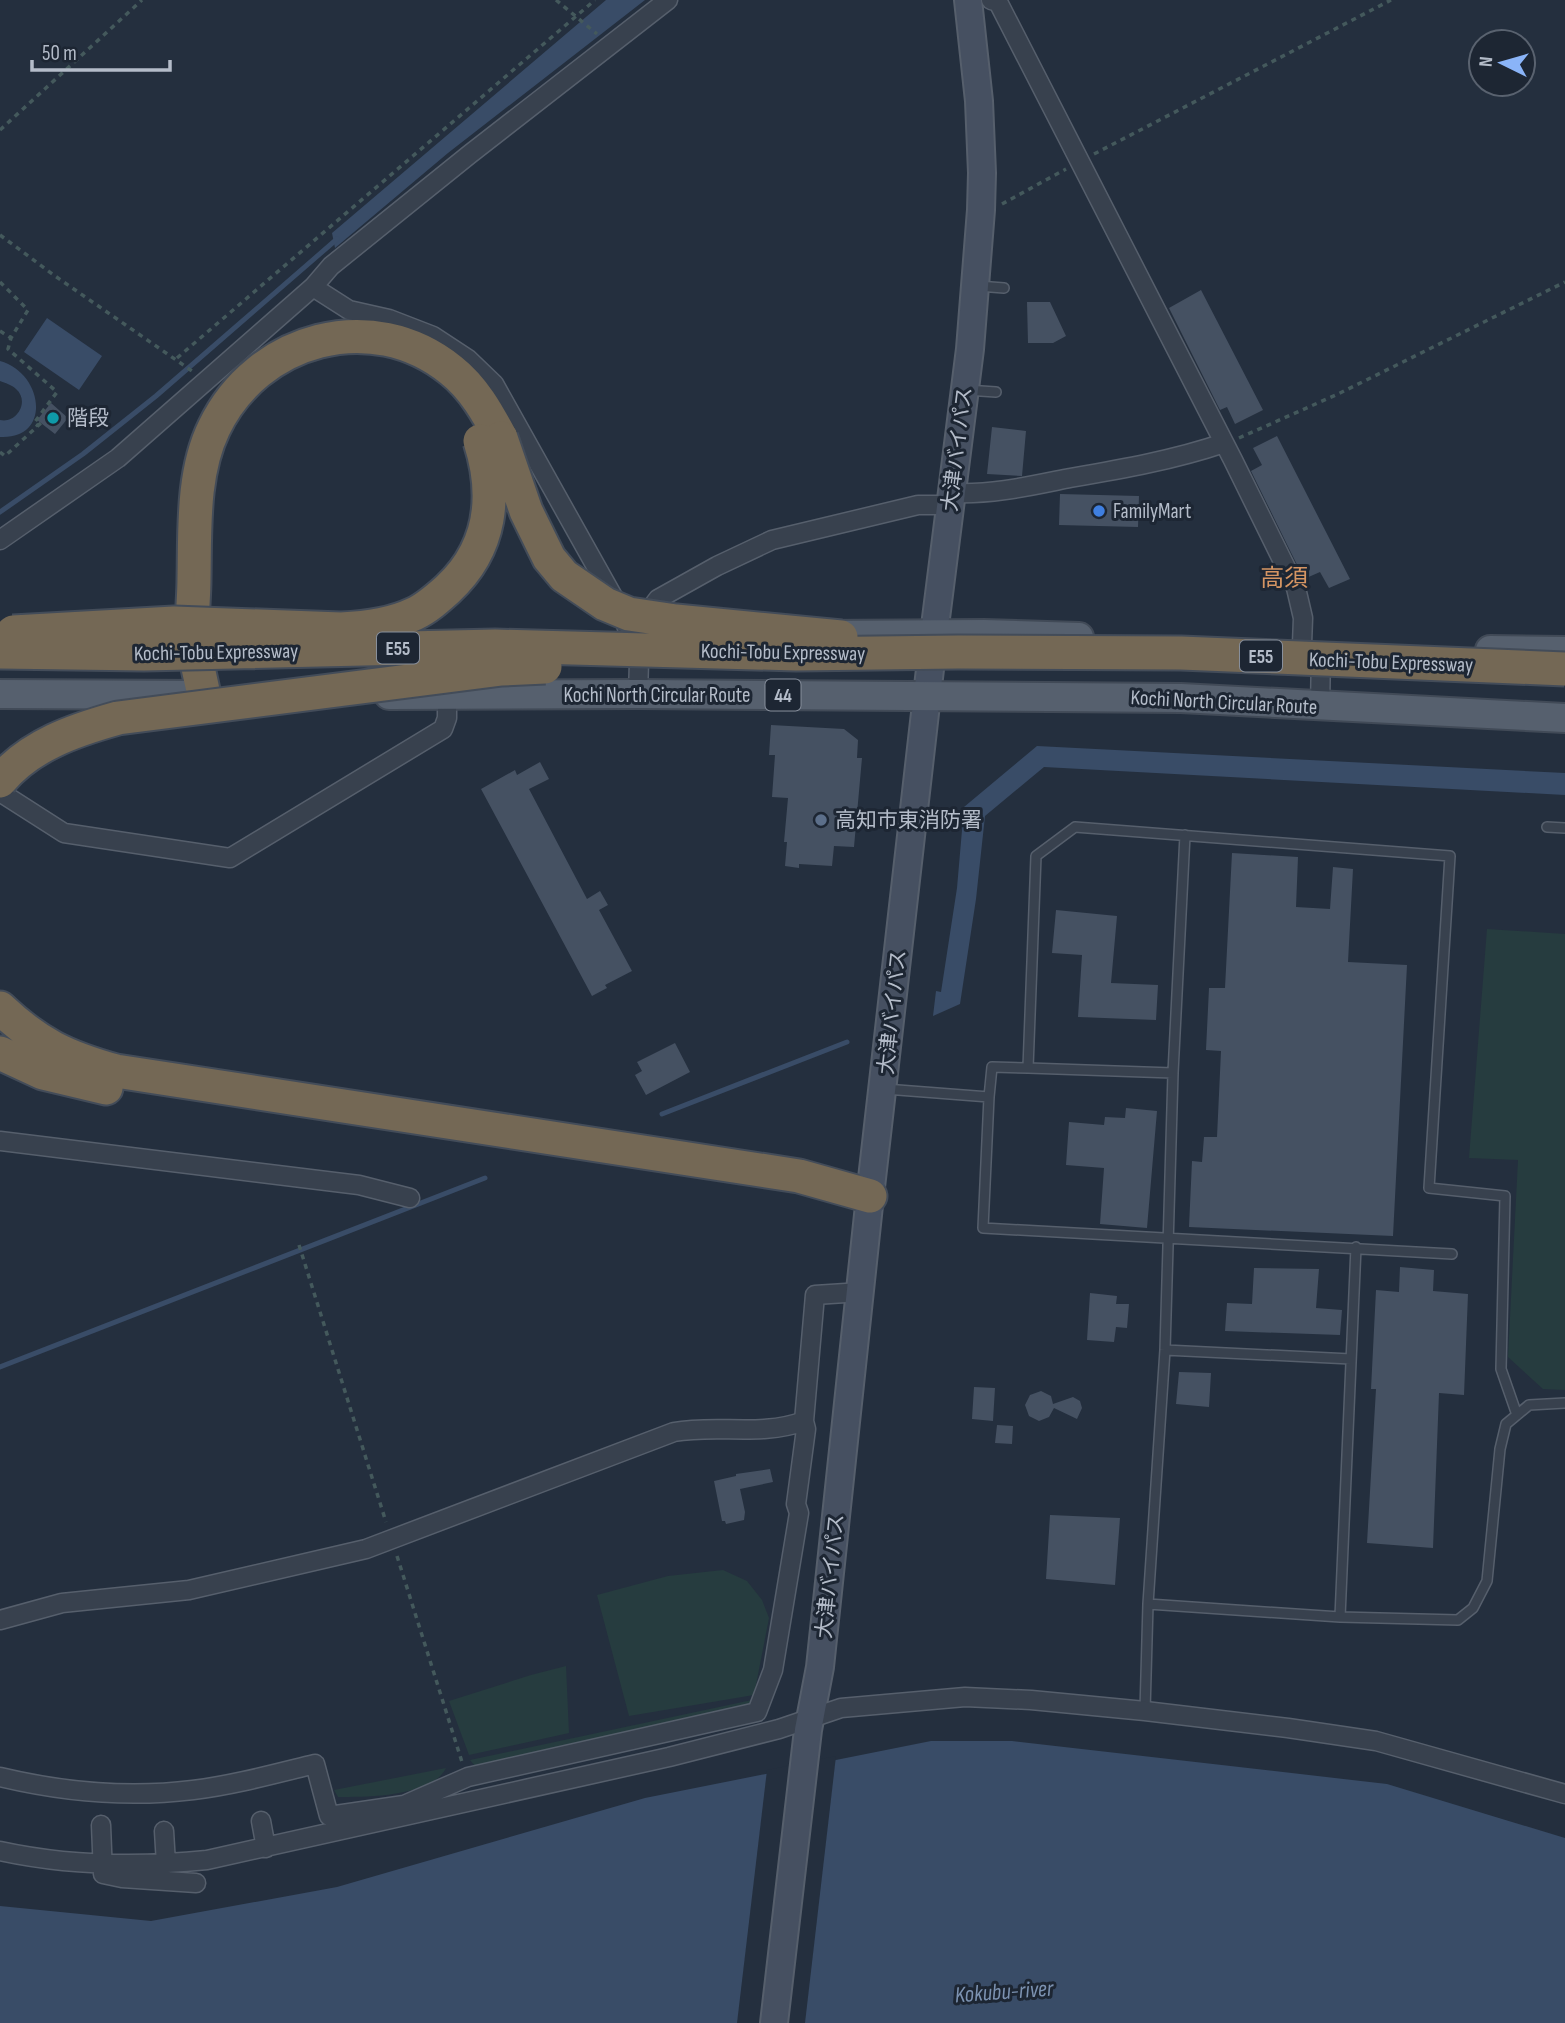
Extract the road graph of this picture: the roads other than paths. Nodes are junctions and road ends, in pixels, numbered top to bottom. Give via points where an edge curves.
1 (667, 0) edge
2 (968, 0) edge
3 (991, 0) edge
4 (975, 286) junction
5 (313, 287) junction
6 (1004, 288) dead end
7 (965, 390) junction
8 (996, 392) dead end
9 (491, 440) junction
10 (1224, 443) junction
11 (951, 499) junction
12 (0, 540) edge
13 (0, 635) edge
14 (631, 635) junction
15 (203, 637) junction
16 (446, 638) junction
17 (946, 643) junction
18 (1311, 645) junction
19 (1565, 651) edge
20 (0, 652) edge
21 (796, 654) junction
22 (1565, 669) edge
23 (0, 694) edge
24 (638, 694) junction
25 (204, 695) junction
26 (447, 695) junction
27 (928, 697) junction
28 (1320, 706) junction
29 (1565, 718) edge
30 (0, 781) edge
31 (0, 792) edge
32 (1547, 827) dead end
33 (1565, 828) edge
34 (1185, 835) junction
35 (0, 1008) edge
36 (0, 1053) edge
37 (1028, 1068) junction
38 (1173, 1073) junction
39 (883, 1088) junction
40 (989, 1097) junction
41 (0, 1141) edge
42 (870, 1196) junction
43 (410, 1198) dead end
44 (1169, 1237) junction
45 (1356, 1247) junction
46 (1452, 1254) dead end
47 (861, 1292) junction
48 (1165, 1350) junction
49 (1351, 1359) junction
50 (1565, 1404) edge
51 (1517, 1415) junction
52 (804, 1421) junction
53 (1149, 1604) junction
54 (1340, 1616) junction
55 (0, 1620) edge
56 (1145, 1711) junction
57 (809, 1723) junction
58 (0, 1777) edge
59 (1565, 1794) edge
60 (405, 1811) junction
61 (261, 1821) dead end
62 (101, 1825) dead end
63 (164, 1831) dead end
64 (266, 1848) junction
65 (0, 1851) edge
66 (103, 1864) junction
67 (166, 1864) junction
68 (195, 1883) dead end
69 (775, 2023) edge

1 - 5 street via 459,162
2 - 4 main road, 大津バイパス via 979,101 981,214
3 - 10 street via 998,2
4 - 6 lane
4 - 7 main road, 大津バイパス
5 - 12 street via 118,458
5 - 14 street via 349,310 433,336 468,359 494,384
7 - 8 lane
7 - 11 main road, 大津バイパス
9 - 13 highway, bridge via 488,517 482,541 455,582 416,613 380,625 341,629 174,624
9 - 15 highway via 426,375 370,356 314,362 267,386 233,431 223,460
9 - 17 highway, bridge via 549,558 564,576 605,604 629,614 676,621
10 - 11 street via 1186,456
10 - 18 street via 1296,588
11 - 14 street via 772,540 658,599
11 - 17 main road, 大津バイパス
13 - 15 main road
14 - 16 main road
14 - 17 main road
14 - 24 street via 639,662
15 - 16 main road
15 - 25 highway
16 - 26 street
17 - 18 main road
17 - 21 highway, Kochi-Tobu Expressway / E55, bridge
17 - 22 highway, Kochi-Tobu Expressway / E55, bridge
17 - 27 main road, 大津バイパス
18 - 19 main road
18 - 28 street
20 - 21 highway, Kochi-Tobu Expressway / E55, bridge via 144,654 495,646
21 - 30 highway, bridge via 502,669 118,718 54,740
23 - 25 main road, Kochi North Circular Route / 44
24 - 26 main road, Kochi North Circular Route / 44
24 - 27 main road, Kochi North Circular Route / 44
25 - 26 main road, Kochi North Circular Route / 44
26 - 31 street via 443,729 230,858 64,834
27 - 28 main road, Kochi North Circular Route / 44 via 1181,698
27 - 39 main road, 大津バイパス
28 - 29 main road, Kochi North Circular Route / 44
32 - 33 lane
34 - 37 lane via 1075,827 1036,856
34 - 38 lane
34 - 51 lane via 1450,856 1429,1188 1505,1196 1501,1369
35 - 42 highway via 51,1048 116,1071 800,1176
36 - 42 highway via 43,1073 125,1091 798,1194
37 - 38 lane
37 - 40 lane via 992,1068
38 - 44 lane
39 - 40 lane
39 - 42 main road, 大津バイパス
40 - 44 lane via 983,1228
41 - 43 street via 359,1185
42 - 47 main road, 大津バイパス
44 - 45 lane
44 - 48 lane
45 - 46 lane
45 - 49 lane
47 - 52 street via 815,1295
47 - 57 main road, 大津バイパス via 820,1667
48 - 49 lane
48 - 53 lane
49 - 54 lane
50 - 51 lane via 1529,1405
51 - 54 lane via 1506,1424 1500,1449 1488,1581 1473,1608 1458,1620
52 - 55 street via 774,1429 674,1432 392,1539 316,1562 189,1590 62,1603
52 - 60 street via 799,1513 773,1670 757,1712 468,1777
53 - 54 lane
53 - 56 lane
56 - 57 street via 965,1697 841,1708
56 - 59 street via 1376,1741
57 - 60 street
57 - 69 main road, 大津バイパス
58 - 60 street via 100,1793 145,1794 234,1784 315,1764 329,1816
60 - 64 street
61 - 64 street
62 - 66 street
63 - 67 street
64 - 67 street
65 - 66 street
66 - 67 street
66 - 68 street via 103,1874 122,1878

